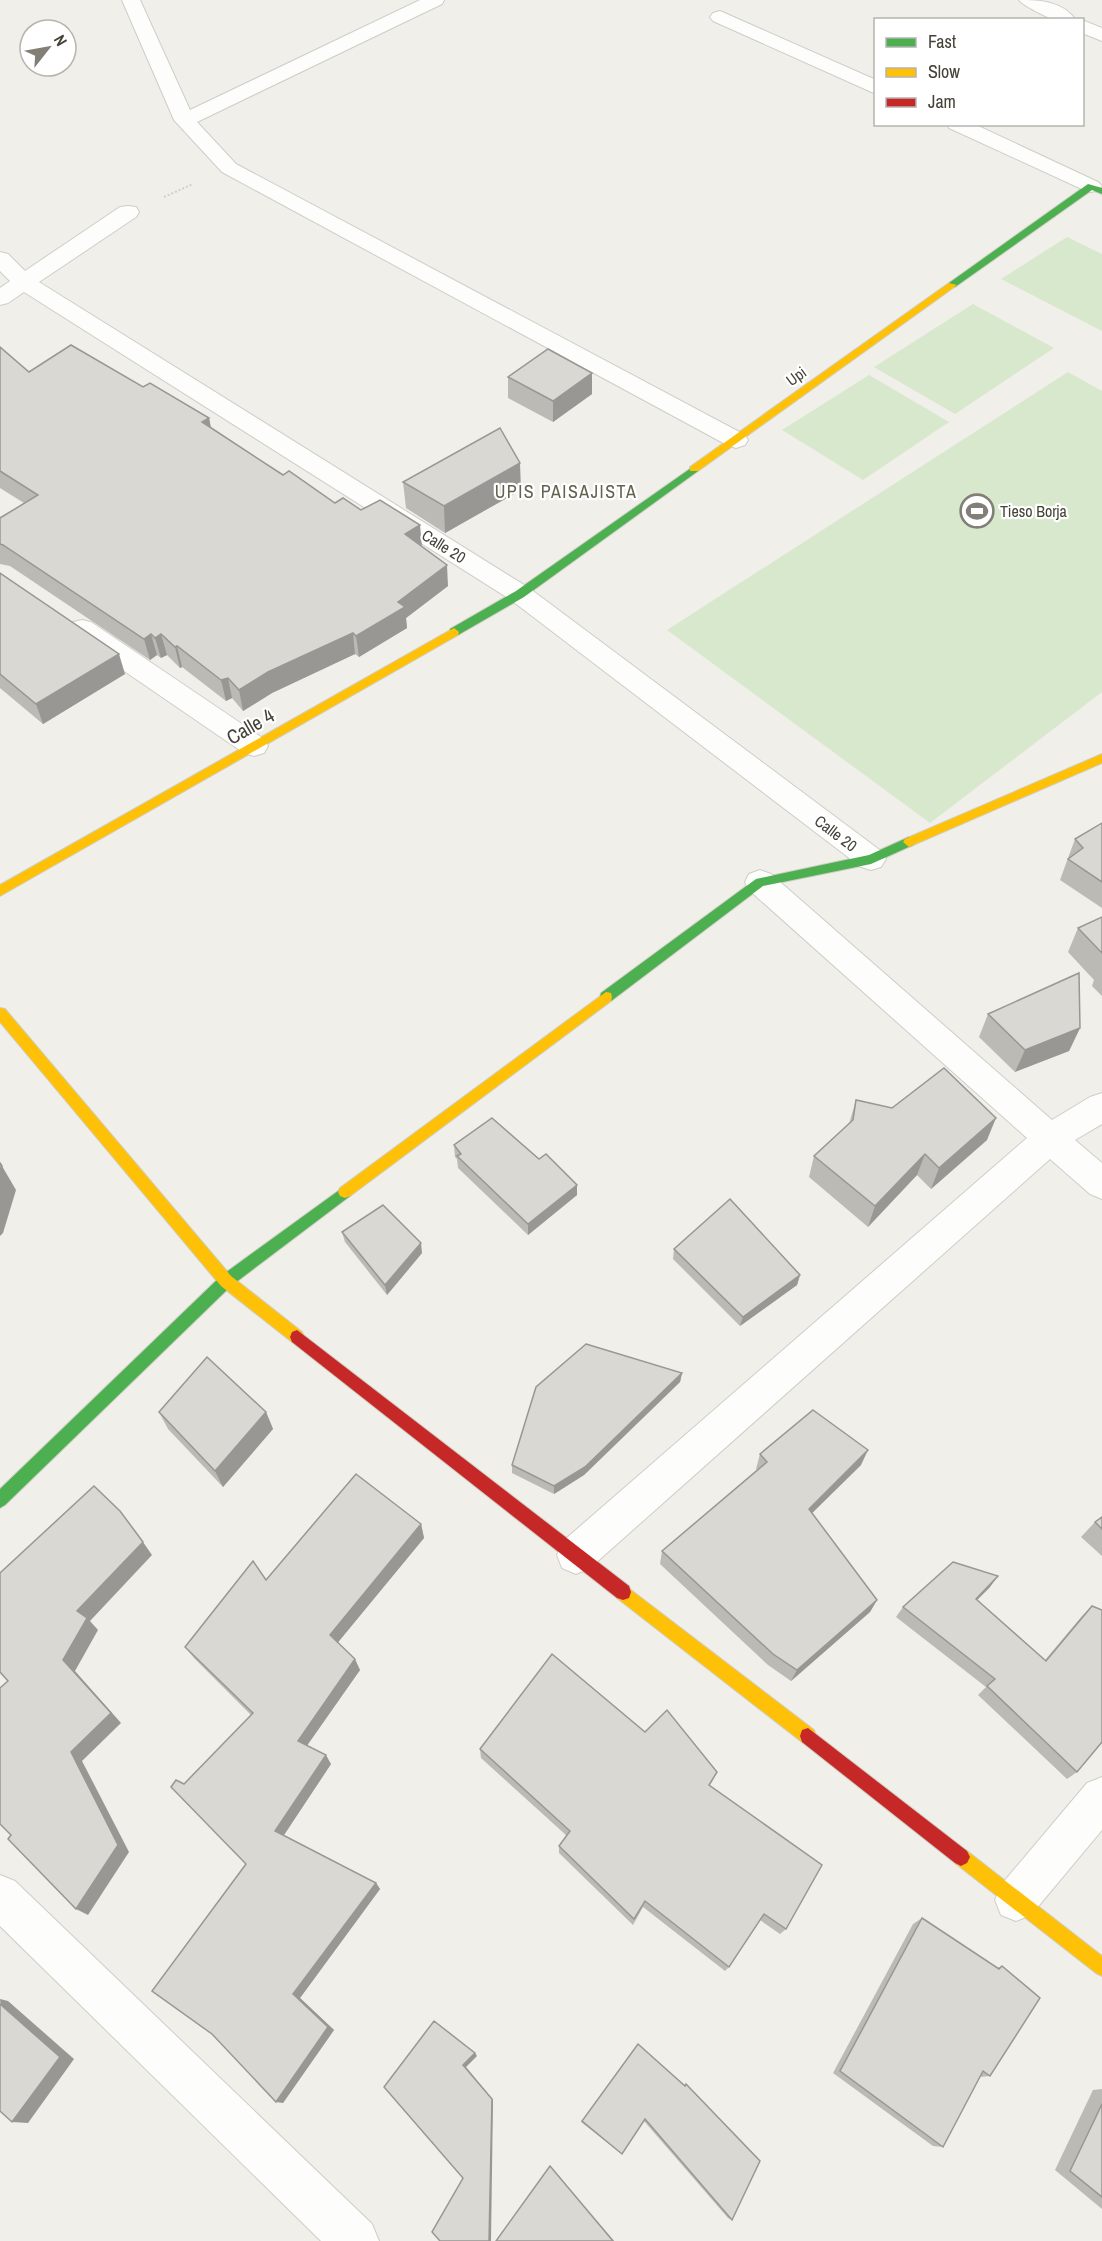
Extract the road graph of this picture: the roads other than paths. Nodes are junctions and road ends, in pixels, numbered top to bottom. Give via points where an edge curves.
1 (131, 0) edge
2 (435, 0) edge
3 (1028, 0) edge
4 (1043, 4) edge
5 (720, 17) dead end
6 (1064, 18) edge
7 (1084, 26) edge
8 (1102, 35) edge
9 (874, 87) edge
10 (184, 120) junction
11 (960, 126) edge
12 (1097, 188) edge
13 (128, 212) road end
14 (0, 260) edge
15 (24, 282) junction
16 (0, 298) edge
17 (736, 440) junction
18 (520, 594) junction
19 (58, 613) edge
20 (254, 746) junction
21 (1102, 758) edge
22 (871, 859) junction
23 (760, 882) junction
24 (0, 891) edge
25 (0, 1013) edge
26 (1102, 1107) edge
27 (1050, 1138) junction
28 (1102, 1184) edge
29 (226, 1281) junction
30 (0, 1500) edge
31 (576, 1555) junction
32 (1102, 1798) edge
33 (0, 1896) edge
34 (1016, 1900) junction
35 (1102, 1967) edge
36 (355, 2241) edge

1 - 10 street
2 - 10 street
3 - 4 street
4 - 6 street
5 - 9 street
7 - 8 street
10 - 17 street via 229,168
11 - 12 street
12 - 17 street, Upi
13 - 15 street
14 - 15 street, Calle 20
15 - 16 street
15 - 18 street, Calle 20
17 - 18 street, Upi
18 - 20 street, Calle 4
18 - 22 street, Calle 20
19 - 20 street
20 - 24 street, Calle 4
21 - 22 street
22 - 23 street
23 - 27 street
23 - 29 street
25 - 29 street
26 - 27 street
27 - 28 street
27 - 31 street
29 - 30 street
29 - 31 street
31 - 34 street
32 - 34 street
33 - 36 street
34 - 35 street

